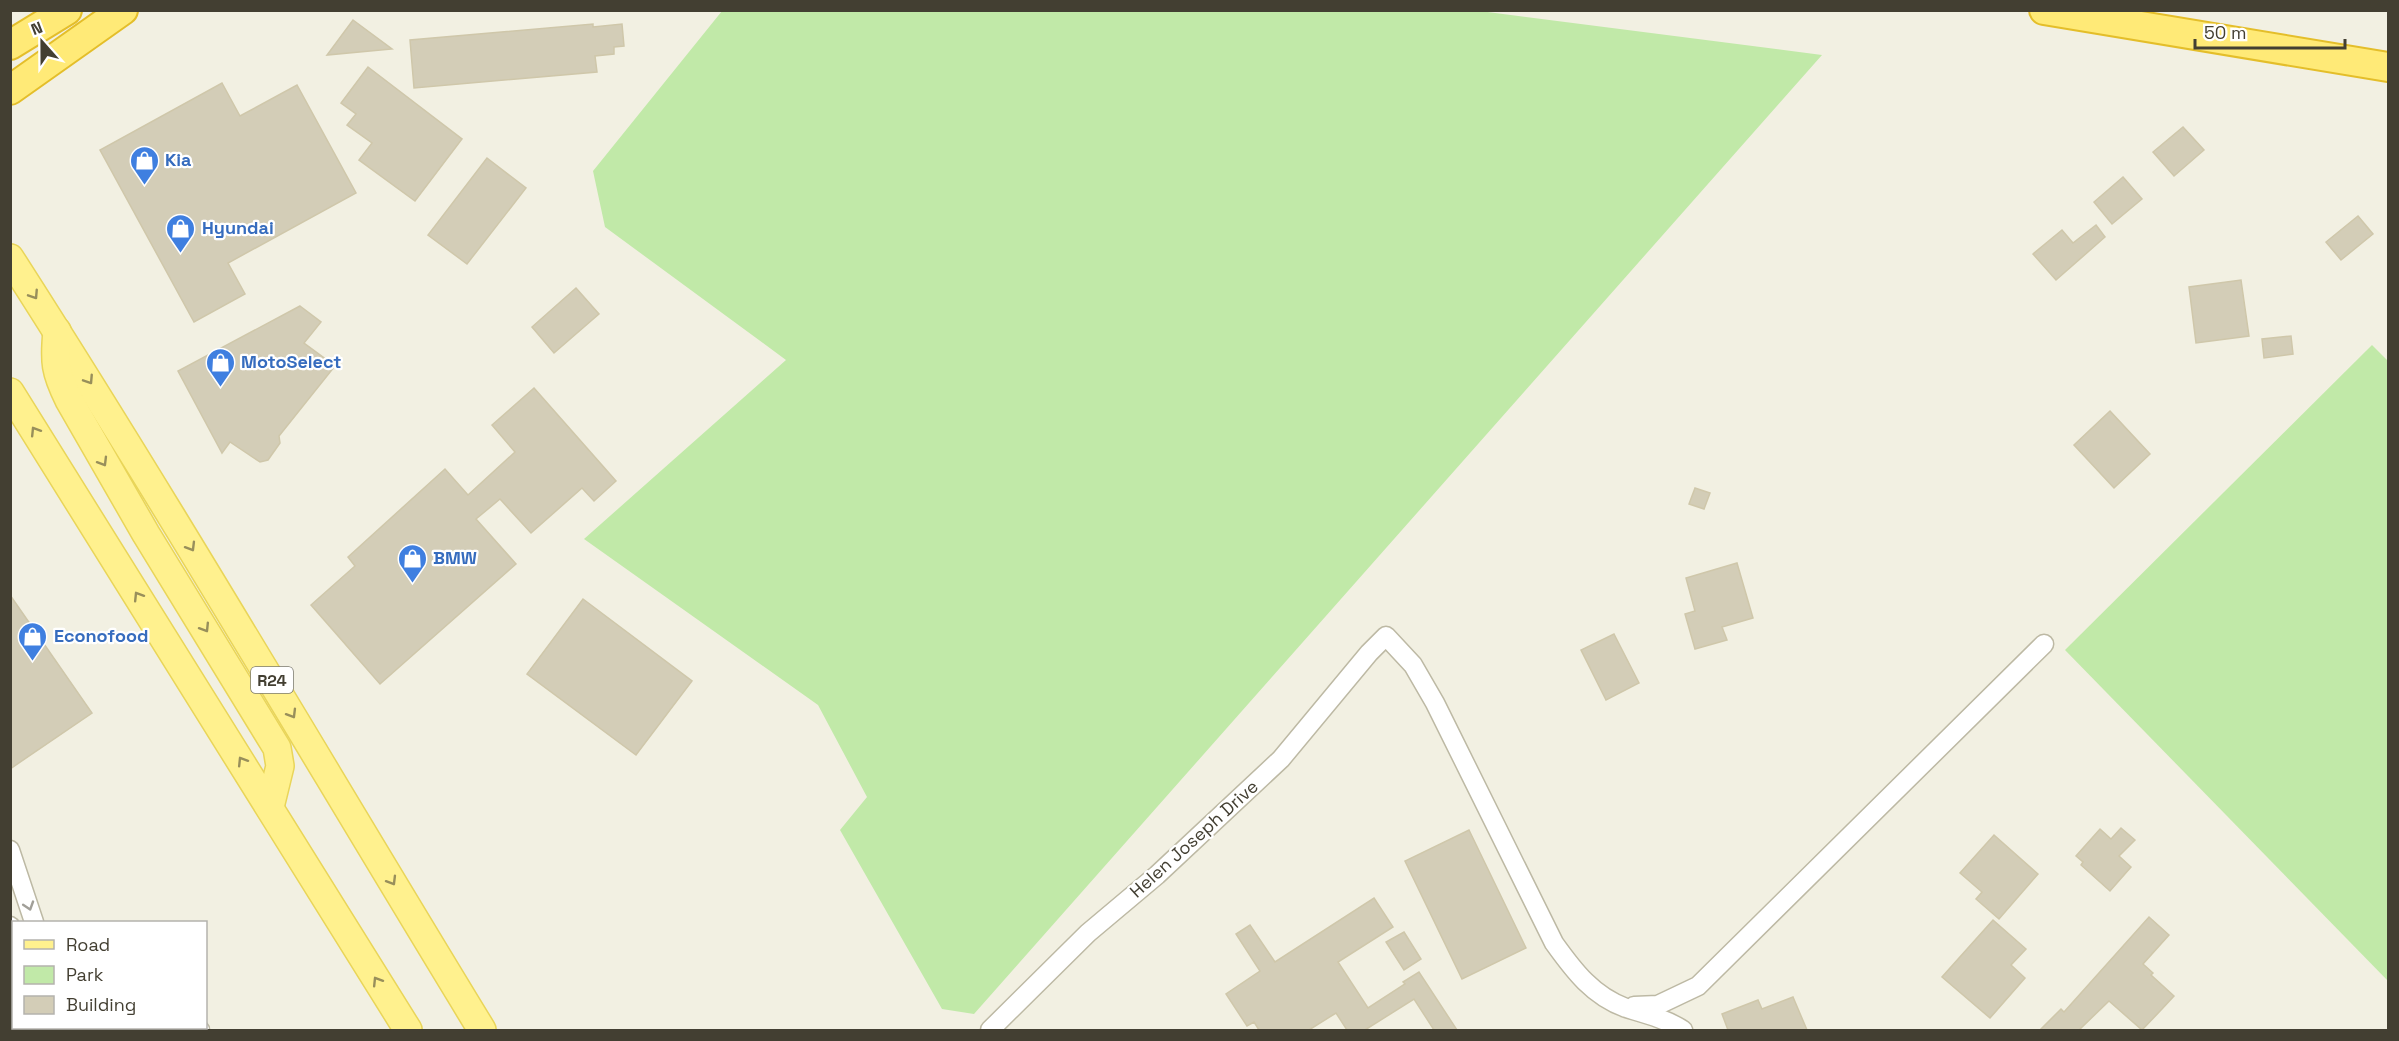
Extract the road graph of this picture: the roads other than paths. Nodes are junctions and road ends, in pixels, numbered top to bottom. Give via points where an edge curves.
1 (67, 10) edge
2 (123, 10) edge
3 (2044, 10) edge
4 (10, 45) edge
5 (2388, 67) edge
6 (10, 90) edge
7 (10, 258) edge
8 (57, 331) junction
9 (10, 392) edge
10 (2044, 644) dead end
11 (270, 807) junction
12 (10, 850) edge
13 (34, 921) edge
14 (1624, 1007) junction
15 (1675, 1029) edge
16 (408, 1030) edge
17 (482, 1030) edge
18 (990, 1030) edge

1 - 4 highway
2 - 6 highway
3 - 5 highway
7 -> 8 main road, R24
8 -> 11 main road via 54,360 69,400 277,748 280,766
8 -> 17 main road, R24
11 -> 9 main road
10 - 14 street via 1698,986 1658,1005
16 -> 11 main road
12 -> 13 street
14 - 15 street
14 - 18 street, Helen Joseph Drive via 1598,994 1554,943 1435,703 1413,665 1386,636 1281,759 1157,875 1088,933

